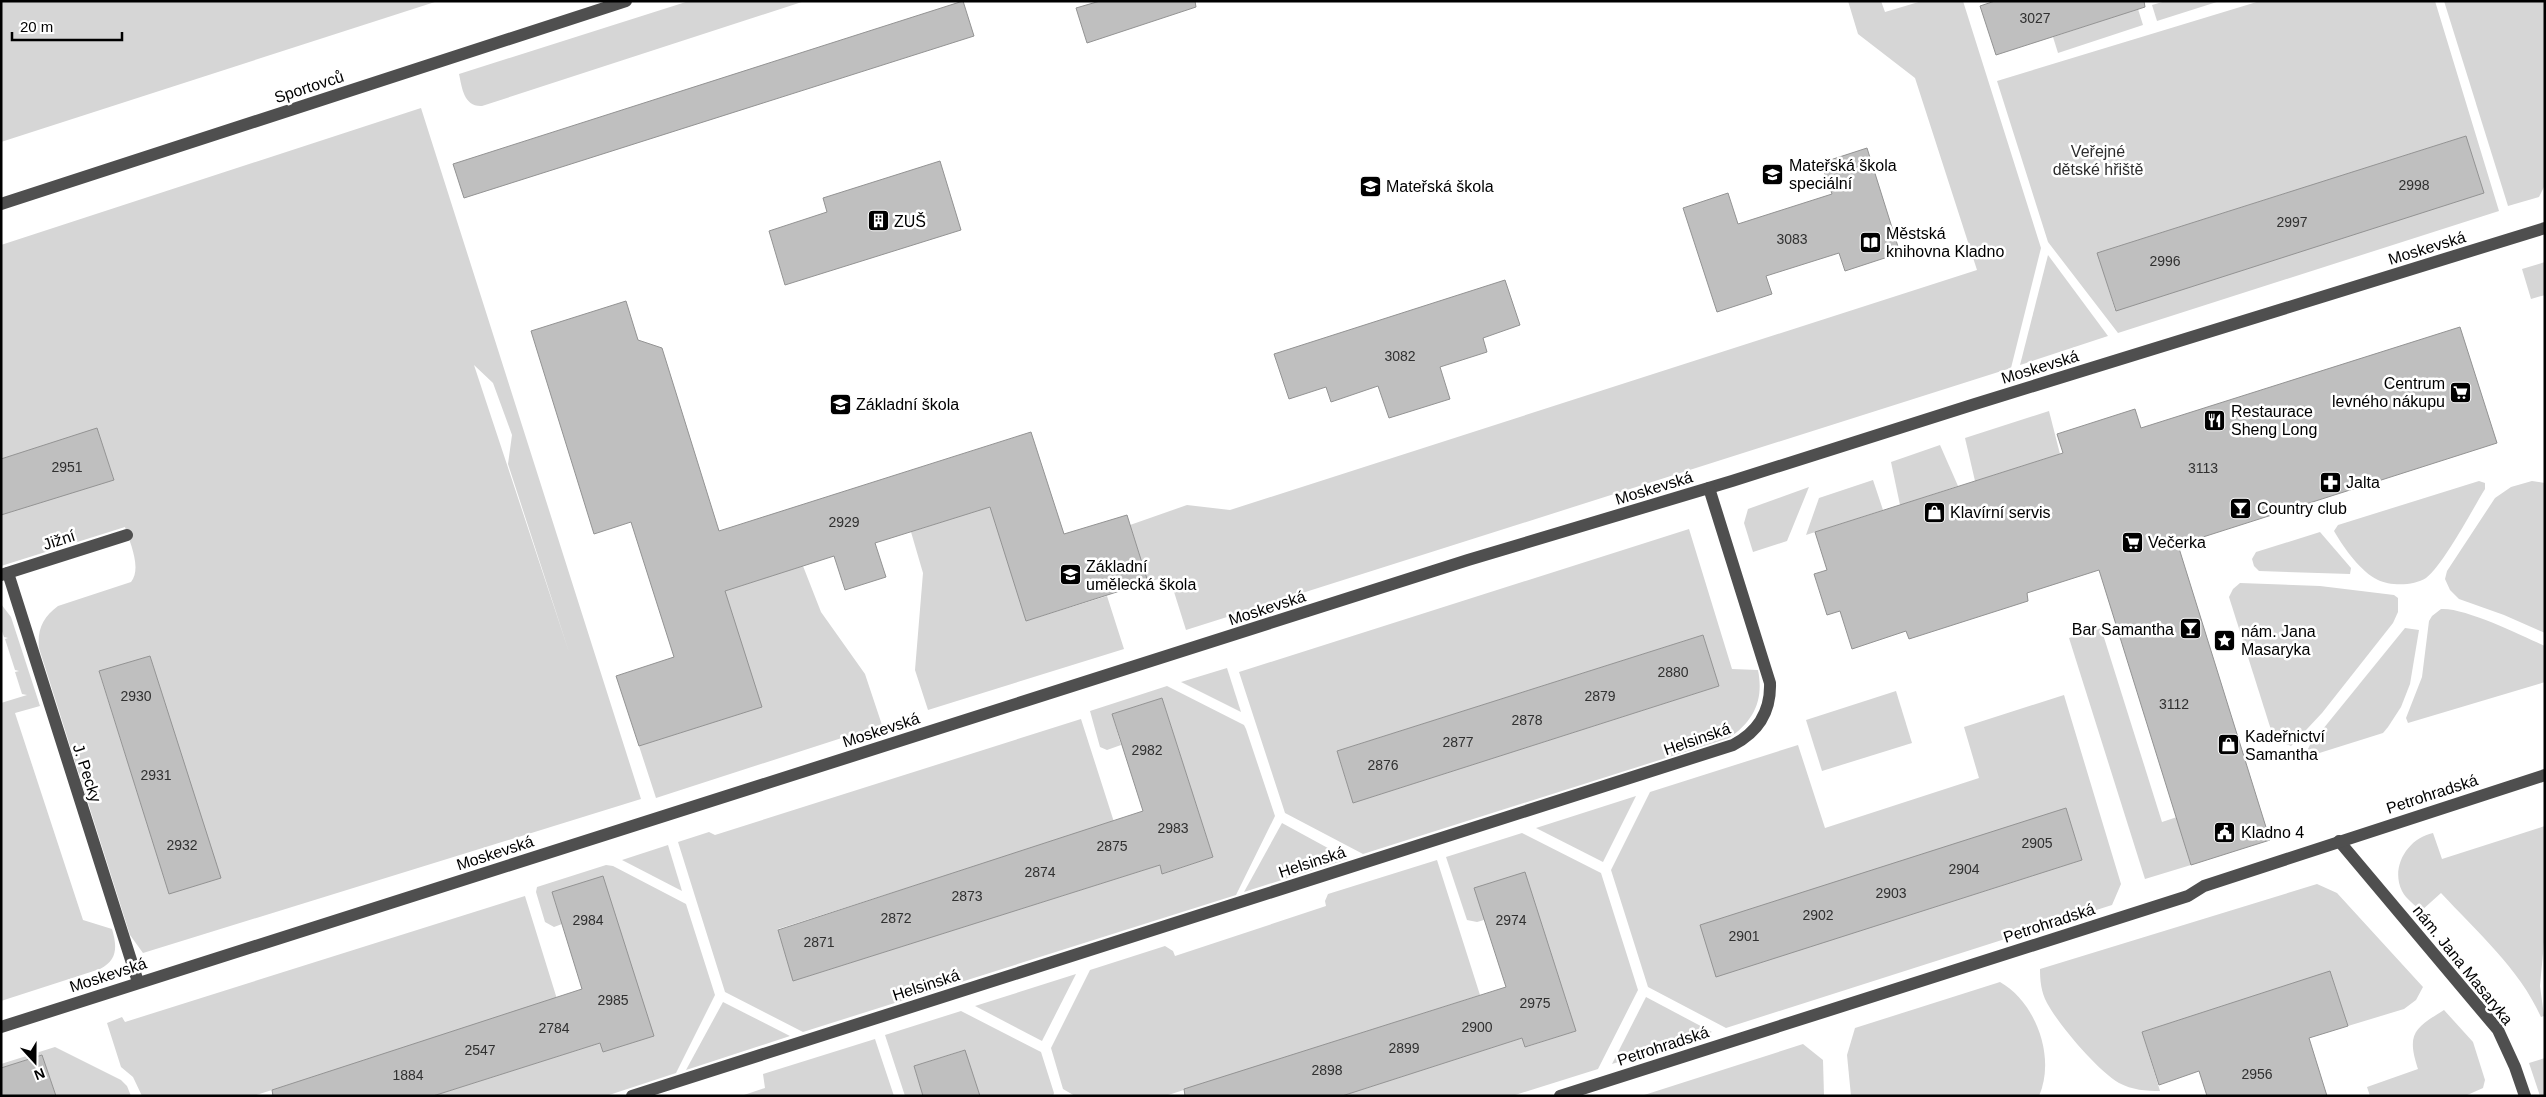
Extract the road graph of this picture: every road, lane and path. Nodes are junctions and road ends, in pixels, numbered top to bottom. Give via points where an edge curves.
1 (626, 1) edge
2 (1, 204) edge
3 (2545, 228) edge
4 (1709, 488) junction
5 (128, 535) dead end
6 (5, 574) edge
7 (2545, 775) edge
8 (2339, 841) junction
9 (138, 982) junction
10 (1, 1027) edge
11 (632, 1096) edge
12 (1560, 1096) edge
13 (2525, 1096) edge

1 - 2 street, Sportovců
3 - 4 street, Moskevská
4 - 9 street, Moskevská via 1468,560
4 - 11 street, Helsinská via 1770,683 1768,707 1763,718 1751,735 1742,741
5 - 6 street, Jižní
6 - 9 street, J. Pecky
7 - 8 street, Petrohradská
8 - 12 street, Petrohradská via 2204,886 2188,896
8 - 13 street, nám. Jana Masaryka via 2498,1030
9 - 10 street, Moskevská

